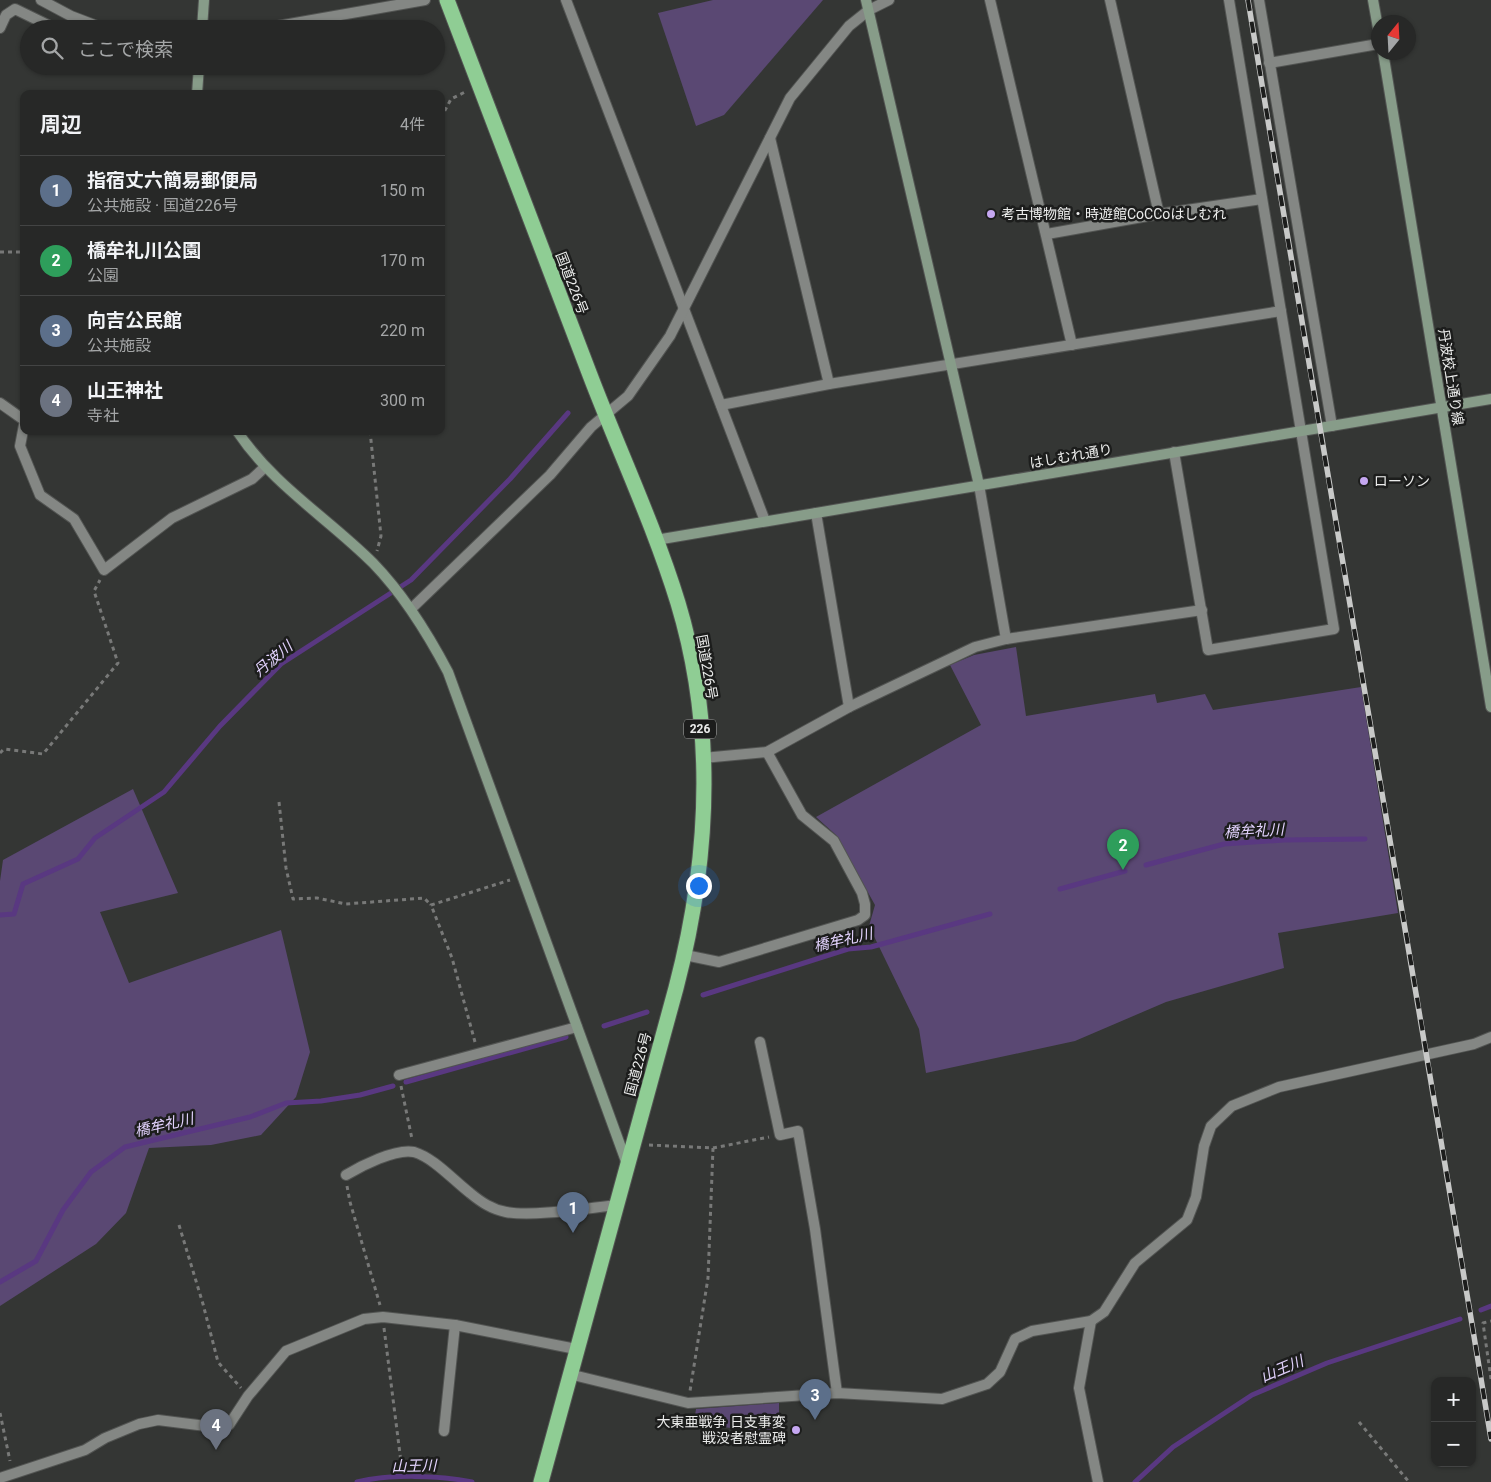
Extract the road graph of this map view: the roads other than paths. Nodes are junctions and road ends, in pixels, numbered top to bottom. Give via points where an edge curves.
1 (41, 0) edge
2 (204, 0) edge
3 (425, 0) edge
4 (447, 0) edge
5 (566, 0) edge
6 (889, 0) edge
7 (990, 0) edge
8 (1110, 0) edge
9 (1229, 0) edge
10 (1259, 0) edge
11 (1373, 0) edge
12 (867, 5) edge
13 (1376, 15) edge
14 (38, 20) edge
15 (81, 20) edge
16 (203, 20) edge
17 (312, 20) edge
18 (0, 28) edge
19 (1371, 45) edge
20 (1384, 60) edge
21 (1269, 63) junction
22 (198, 75) edge
23 (197, 90) edge
24 (770, 138) junction
25 (1262, 199) junction
26 (1159, 214) junction
27 (1047, 234) junction
28 (683, 308) junction
29 (1282, 311) junction
30 (1072, 345) junction
31 (952, 365) junction
32 (829, 384) junction
33 (1491, 399) edge
34 (0, 403) edge
35 (721, 405) junction
36 (1442, 407) junction
37 (605, 416) junction
38 (20, 417) edge
39 (1332, 426) junction
40 (1301, 431) junction
41 (22, 435) edge
42 (240, 435) edge
43 (1174, 452) junction
44 (265, 467) junction
45 (979, 485) junction
46 (816, 512) junction
47 (765, 521) junction
48 (656, 540) junction
49 (408, 607) junction
50 (1202, 610) junction
51 (1006, 639) junction
52 (849, 707) junction
53 (1491, 707) edge
54 (767, 752) junction
55 (703, 758) junction
56 (685, 955) junction
57 (577, 1026) junction
58 (1491, 1037) edge
59 (760, 1042) dead end
60 (399, 1075) road end
61 (627, 1165) junction
62 (346, 1175) road end
63 (617, 1205) junction
64 (1091, 1322) junction
65 (455, 1325) junction
66 (576, 1349) junction
67 (569, 1374) junction
68 (837, 1393) junction
69 (444, 1431) dead end
70 (0, 1478) edge
71 (541, 1482) edge
72 (1098, 1482) edge

1 - 15 street
2 - 16 street
3 - 17 street
4 - 37 highway, 国道226号 / 226
5 - 28 street
6 - 12 street
7 - 27 street
8 - 26 street
9 - 25 street
10 - 21 street
11 - 13 street
12 - 24 street via 790,98
12 - 31 street
14 - 18 street via 15,9 6,15
19 - 21 street
20 - 36 street, 丹波校上通り線
21 - 39 street
22 - 23 street
24 - 28 street
24 - 32 street
25 - 26 street
25 - 29 street
26 - 27 street
27 - 30 street
28 - 35 street
28 - 37 street via 670,336 638,384
29 - 30 street
29 - 40 street
30 - 31 street
31 - 32 street
31 - 45 street
32 - 35 street
33 - 36 street, はしむれ通り
34 - 38 street
35 - 47 street
36 - 39 street, はしむれ通り
36 - 53 street, 丹波校上通り線
37 - 48 highway, 国道226号 / 226
37 - 49 street via 590,427 543,481
39 - 40 street, はしむれ通り
40 - 43 street, はしむれ通り
40 - 50 street via 1334,629 1208,650
41 - 44 street via 20,446 40,495 74,519 104,570 172,518 252,479
42 - 44 street
43 - 45 street, はしむれ通り
43 - 50 street
44 - 49 street via 373,563
45 - 46 street, はしむれ通り
45 - 51 street
46 - 47 street, はしむれ通り
46 - 52 street
47 - 48 street, はしむれ通り
48 - 55 highway, 国道226号 / 226 via 689,648
49 - 57 street via 448,672
50 - 51 street
51 - 52 street via 975,647
52 - 54 street
54 - 55 street
54 - 56 street via 802,815 834,841 862,893 866,904 864,915 858,920 719,962
55 - 56 highway, 国道226号 / 226 via 700,870
56 - 61 highway, 国道226号 / 226
57 - 60 street
57 - 61 street
58 - 64 street via 1474,1044 1279,1087 1232,1106 1212,1126 1204,1146 1196,1197 1187,1220 1136,1263 1110,1304
59 - 68 street via 780,1135 798,1131
61 - 63 highway, 国道226号 / 226
62 - 63 street via 394,1154 413,1152 427,1159 487,1206 507,1212
63 - 66 highway, 国道226号 / 226
64 - 68 street via 1032,1331 1015,1339 1000,1372 987,1384 942,1399
64 - 72 street via 1079,1388
65 - 66 street
65 - 69 street
65 - 70 street via 383,1317 364,1319 286,1351 248,1396 229,1425 222,1428 158,1420 139,1424 85,1450
66 - 67 highway, 国道226号 / 226
67 - 68 street via 688,1403
67 - 71 highway, 国道226号 / 226

